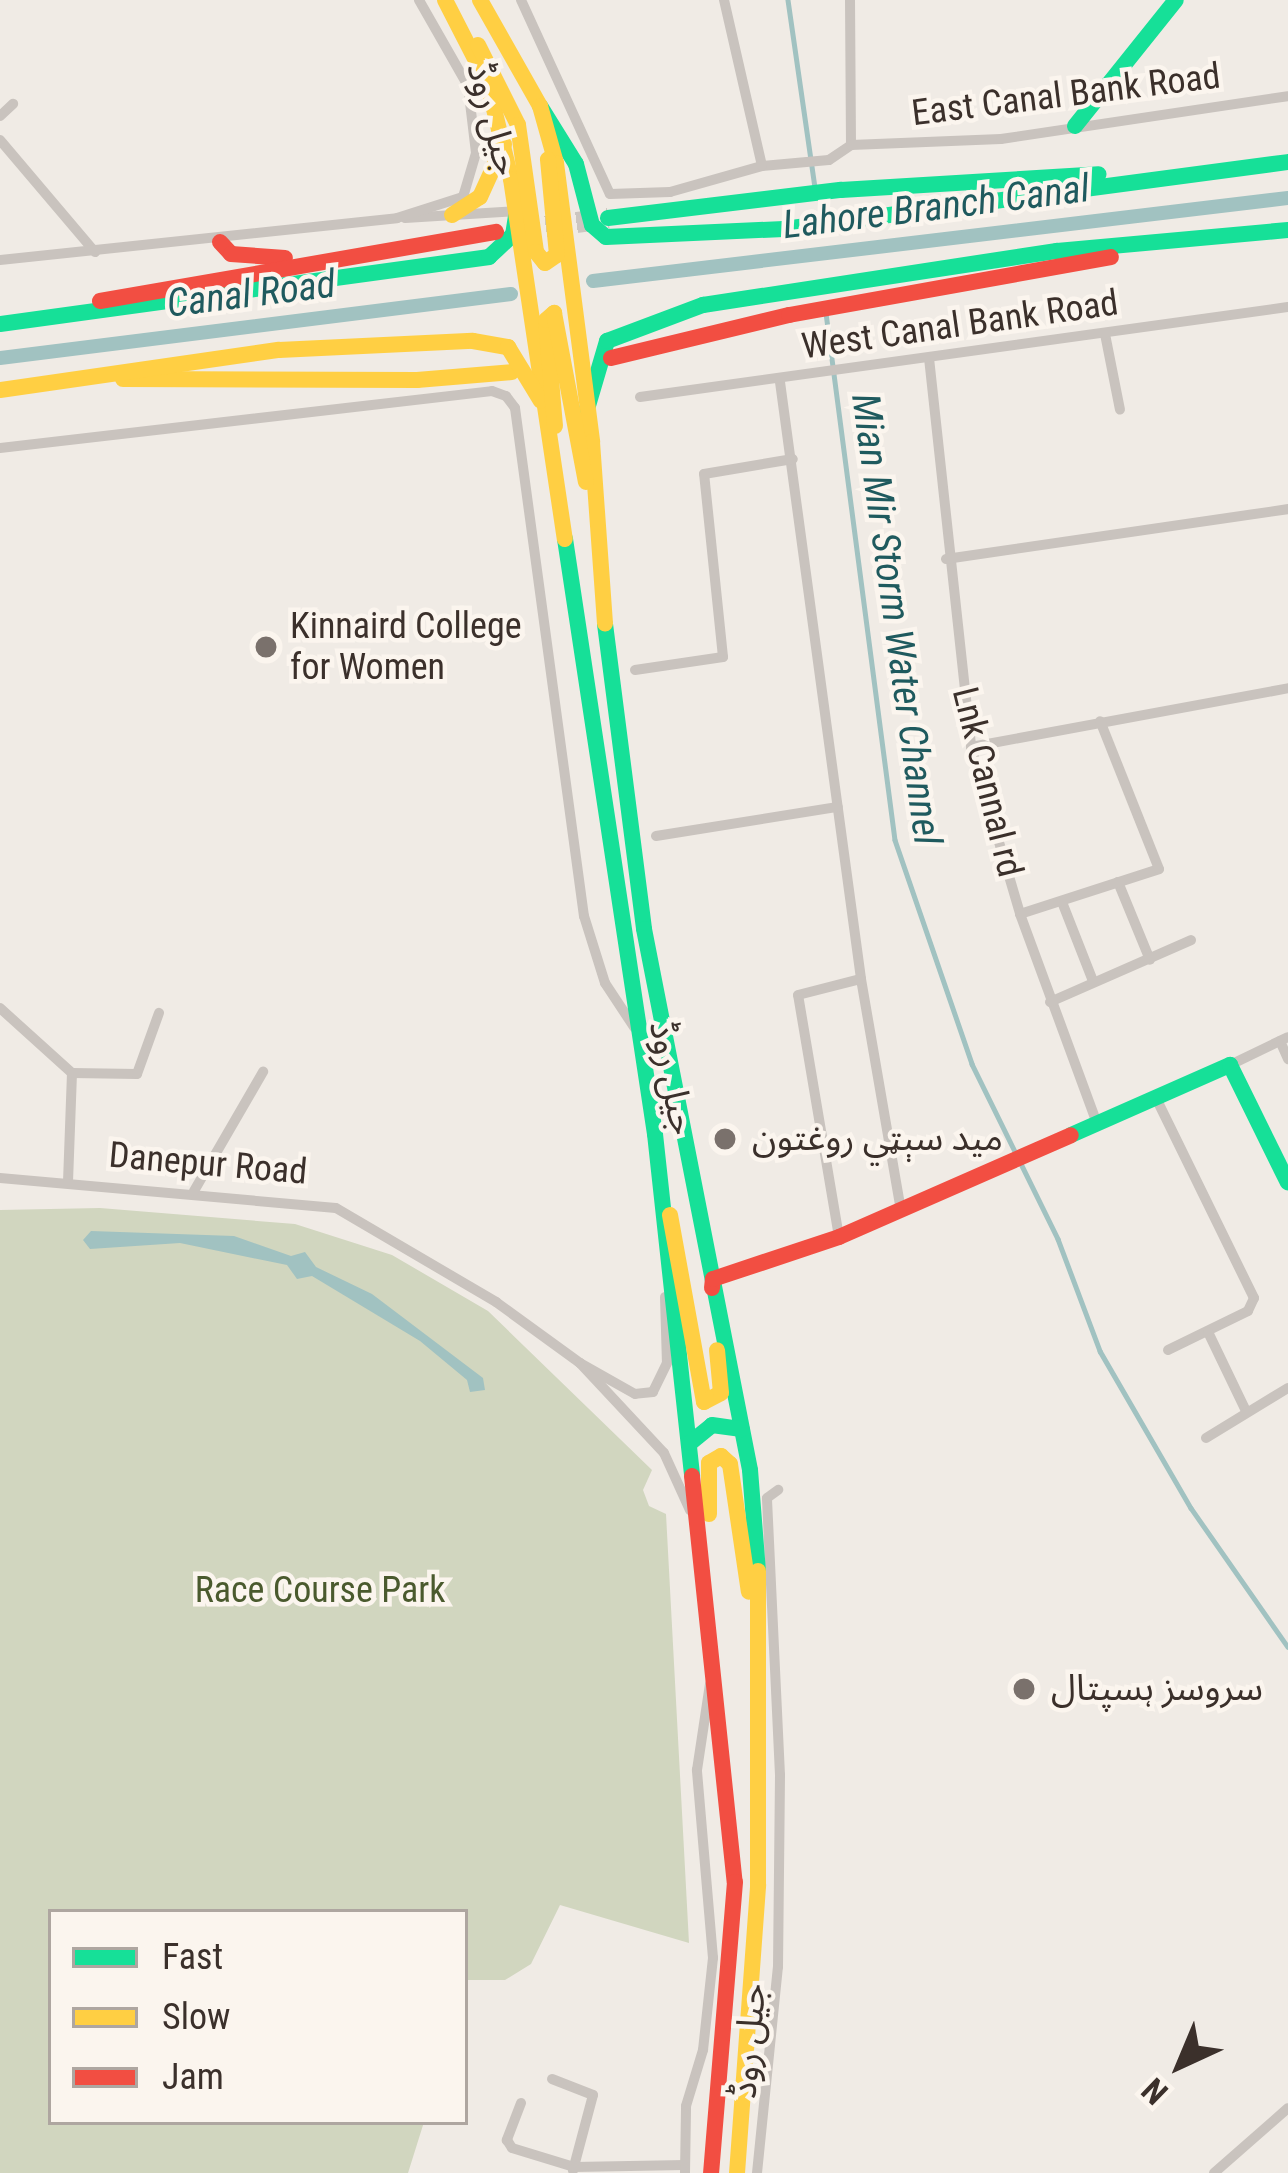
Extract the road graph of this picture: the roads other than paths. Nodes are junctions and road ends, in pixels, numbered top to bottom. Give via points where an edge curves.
1 (419, 0) edge
2 (446, 0) edge
3 (480, 0) edge
4 (521, 0) edge
5 (724, 0) edge
6 (850, 0) edge
7 (1176, 0) edge
8 (466, 30) junction
9 (1288, 96) edge
10 (13, 104) dead end
11 (540, 106) junction
12 (0, 116) edge
13 (1075, 126) junction
14 (549, 132) junction
15 (0, 140) edge
16 (504, 144) junction
17 (851, 145) junction
18 (1288, 162) edge
19 (762, 166) junction
20 (1172, 176) junction
21 (516, 213) junction
22 (452, 215) junction
23 (397, 218) junction
24 (608, 218) tunnel mouth
25 (1288, 230) edge
26 (496, 232) tunnel mouth
27 (220, 242) junction
28 (1170, 242) junction
29 (95, 252) junction
30 (0, 260) edge
31 (315, 260) junction
32 (1288, 307) edge
33 (0, 324) edge
34 (1106, 334) junction
35 (611, 358) dead end
36 (929, 358) junction
37 (512, 372) dead end
38 (94, 378) junction
39 (780, 382) junction
40 (0, 390) edge
41 (640, 398) dead end
42 (541, 401) junction
43 (587, 409) junction
44 (1120, 410) dead end
45 (0, 448) edge
46 (793, 459) junction
47 (550, 468) junction
48 (1288, 509) edge
49 (595, 518) junction
50 (946, 559) junction
51 (635, 670) dead end
52 (1288, 688) edge
53 (1100, 721) junction
54 (971, 747) junction
55 (838, 807) junction
56 (656, 836) dead end
57 (1118, 882) junction
58 (1062, 902) junction
59 (1020, 914) junction
60 (1191, 940) dead end
61 (1150, 960) junction
62 (861, 979) junction
63 (1093, 981) junction
64 (1050, 1002) junction
65 (0, 1008) edge
66 (159, 1013) dead end
67 (634, 1028) junction
68 (1284, 1039) edge
69 (1288, 1059) edge
70 (1230, 1065) junction
71 (72, 1072) junction
72 (263, 1072) dead end
73 (1154, 1096) junction
74 (1096, 1121) junction
75 (655, 1135) junction
76 (0, 1178) edge
77 (68, 1183) junction
78 (1288, 1184) edge
79 (194, 1191) junction
80 (901, 1210) junction
81 (839, 1237) junction
82 (664, 1259) junction
83 (712, 1279) junction
84 (1208, 1332) junction
85 (1168, 1351) dead end
86 (580, 1363) junction
87 (1288, 1388) edge
88 (1246, 1412) junction
89 (742, 1429) junction
90 (1206, 1438) dead end
91 (691, 1443) junction
92 (778, 1490) dead end
93 (703, 1534) junction
94 (712, 1623) junction
95 (756, 1642) junction
96 (716, 1669) junction
97 (552, 2079) dead end
98 (520, 2103) dead end
99 (1288, 2108) edge
100 (685, 2169) edge
101 (573, 2170) edge
102 (711, 2173) edge
103 (736, 2173) edge
104 (758, 2173) edge
105 (1214, 2173) edge

1 - 23 street via 468,86 476,165 463,196
2 - 8 main road, جیل روڈ
3 - 11 main road, جیل روڈ
4 - 19 street via 610,194 670,192
5 - 19 street
6 - 17 street
7 - 13 main road
8 - 14 main road via 494,64 518,124 536,252 545,263 557,255
8 - 16 main road, جیل روڈ
9 - 13 street, East Canal Bank Road
10 - 12 street
11 - 14 main road, جیل روڈ
11 - 20 main road via 576,164 592,225 606,238 784,229
13 - 17 street, East Canal Bank Road via 1001,139
14 - 43 main road, جیل روڈ
15 - 29 street
16 - 21 main road, جیل روڈ
16 - 22 main road via 480,196
17 - 19 street via 820,161
18 - 20 main road
20 - 24 main road via 842,190
21 - 22 street
21 - 33 main road via 513,235 489,257
21 - 42 main road, جیل روڈ
22 - 23 street
23 - 27 street
25 - 28 main road
26 - 31 main road
27 - 29 street
27 - 31 main road via 231,254
28 - 35 main road via 788,315
28 - 43 main road via 1058,251 703,305 607,340
29 - 30 street
31 - 33 main road
32 - 34 street, West Canal Bank Road
34 - 36 street, West Canal Bank Road
34 - 44 street
36 - 39 street, West Canal Bank Road
36 - 50 street, Lnk Cannal rd
37 - 38 main road via 417,380
38 - 40 main road
38 - 42 main road via 279,350 494,342 520,361
39 - 41 street, West Canal Bank Road
39 - 46 street
42 - 47 main road, جیل روڈ
43 - 49 main road, جیل روڈ
45 - 67 street via 492,391 506,397 514,408 584,916 605,982
46 - 51 street via 704,474 723,657
46 - 55 street
47 - 49 main road via 546,320 554,314
47 - 67 main road, جیل روڈ
48 - 50 street
49 - 83 main road, جیل روڈ via 650,968
50 - 54 street, Lnk Cannal rd
52 - 53 street
53 - 54 street
53 - 57 street via 1159,868
54 - 59 street, Lnk Cannal rd
55 - 56 street
55 - 62 street
57 - 58 street
57 - 61 street
58 - 59 street
58 - 63 street
59 - 64 street, Lnk Cannal rd
60 - 61 street
61 - 63 street
62 - 80 street
62 - 81 street via 798,995
63 - 64 street
64 - 74 street, Lnk Cannal rd
65 - 71 street
66 - 71 street via 137,1074
67 - 75 main road, جیل روڈ
68 - 69 street
68 - 70 street
70 - 73 main road
70 - 78 main road
71 - 77 street
72 - 79 street
73 - 74 main road
73 - 84 street via 1254,1298 1248,1311
74 - 80 main road
75 - 82 main road, جیل روڈ
75 - 83 main road via 697,1394 711,1402 721,1394
76 - 77 street, Danepur Road
77 - 79 street, Danepur Road
79 - 86 street, Danepur Road via 311,1201 362,1219
80 - 81 main road
81 - 83 main road
82 - 86 street, Danepur Road via 667,1363 653,1392 635,1394
82 - 91 main road, جیل روڈ
83 - 89 main road, جیل روڈ
84 - 85 street
84 - 88 street
86 - 93 street, Danepur Road via 664,1453
87 - 88 street
88 - 90 street
89 - 91 main road via 712,1425
89 - 95 main road, جیل روڈ via 758,1556
91 - 93 main road, جیل روڈ
92 - 104 street via 767,1498 781,1775 778,1967
93 - 94 main road, جیل روڈ
94 - 95 main road via 708,1468 721,1456 730,1464
94 - 96 main road, جیل روڈ
95 - 103 main road, جیل روڈ via 756,1962
96 - 100 street via 704,1699 698,1770 713,1958 703,2050 686,2106
96 - 102 main road, جیل روڈ via 735,1882
97 - 101 street via 593,2095
98 - 101 street via 507,2144
99 - 105 street
100 - 101 street

